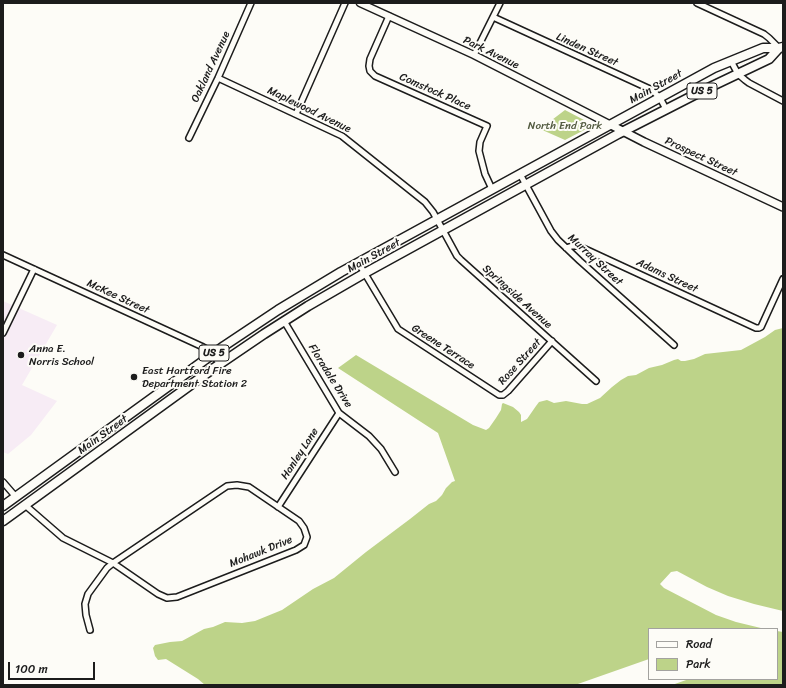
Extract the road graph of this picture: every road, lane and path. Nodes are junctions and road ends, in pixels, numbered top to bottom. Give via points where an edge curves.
1 (251, 3) edge
2 (345, 3) edge
3 (360, 3) edge
4 (500, 3) edge
5 (697, 3) edge
6 (389, 16) junction
7 (492, 17) junction
8 (781, 48) edge
9 (474, 55) junction
10 (731, 60) junction
11 (738, 74) junction
12 (218, 78) junction
13 (660, 98) junction
14 (783, 101) edge
15 (666, 109) junction
16 (296, 114) junction
17 (611, 125) junction
18 (623, 131) junction
19 (189, 138) dead end
20 (520, 174) junction
21 (526, 184) junction
22 (492, 189) junction
23 (783, 207) edge
24 (437, 219) junction
25 (443, 231) junction
26 (566, 248) junction
27 (3, 255) edge
28 (358, 262) junction
29 (34, 269) junction
30 (365, 273) junction
31 (783, 279) edge
32 (284, 322) junction
33 (3, 333) edge
34 (552, 341) junction
35 (674, 346) dead end
36 (212, 354) junction
37 (220, 364) junction
38 (596, 381) dead end
39 (156, 395) junction
40 (503, 395) joint
41 (164, 405) junction
42 (339, 413) junction
43 (395, 472) dead end
44 (3, 482) edge
45 (16, 497) junction
46 (25, 505) junction
47 (3, 506) edge
48 (278, 507) junction
49 (3, 521) edge
50 (112, 563) junction
51 (90, 630) dead end

1 - 12 street, Oakland Avenue
2 - 16 street
3 - 6 street, Park Avenue
4 - 7 street
5 - 8 street via 764,34
6 - 9 street, Park Avenue
6 - 22 street, Comstock Place via 370,59 370,71 375,76 487,126 479,151
7 - 9 street
7 - 13 street, Linden Street via 652,90
8 - 10 highway, Main Street / US 5 via 763,48
8 - 11 highway, Main Street / US 5 via 769,59
9 - 17 street, Park Avenue
10 - 11 street
10 - 13 highway, Main Street / US 5
11 - 14 street via 749,83
11 - 15 highway, Main Street / US 5
12 - 16 street, Maplewood Avenue
12 - 19 street, Oakland Avenue
13 - 15 street, Linden Street
13 - 17 highway, Main Street / US 5
15 - 18 highway, Main Street / US 5
16 - 24 street, Maplewood Avenue via 348,140 425,202
17 - 18 main road, Prospect Street
17 - 20 highway, Main Street / US 5
18 - 21 highway, Main Street / US 5
18 - 23 main road, Prospect Street
20 - 21 street, Murray Street
20 - 22 highway, Main Street / US 5
21 - 25 highway, Main Street / US 5
21 - 26 street, Murray Street via 551,230
22 - 24 highway, Main Street / US 5
24 - 25 street, Springside Avenue
24 - 28 highway, Main Street / US 5
25 - 30 highway, Main Street / US 5
25 - 34 street, Springside Avenue via 457,256
26 - 31 street, Adams Street via 585,248 756,328 762,324
26 - 35 street, Murray Street
27 - 29 street, McKee Street
28 - 30 street, Greene Terrace
28 - 36 highway, Main Street / US 5 via 278,310
29 - 33 street
29 - 36 street, McKee Street via 203,346
30 - 32 highway, Main Street / US 5
30 - 40 street, Greene Terrace via 398,329 494,392
32 - 37 highway, Main Street / US 5
32 - 42 street, Floradale Drive
34 - 38 street, Springside Avenue
34 - 40 street, Rose Street
36 - 37 street, McKee Street
36 - 39 highway, Main Street / US 5
37 - 41 highway, Main Street / US 5
39 - 41 highway
39 - 45 highway, Main Street / US 5
41 - 46 highway, Main Street / US 5
42 - 43 street, Floradale Drive via 369,436 381,449
42 - 48 street, Hanley Lane
44 - 45 street
45 - 47 highway, Main Street / US 5
46 - 49 highway, Main Street / US 5
46 - 50 street, Mohawk Drive via 63,538
48 - 50 street, Mohawk Drive via 248,487 238,484 227,486
48 - 50 street, Mohawk Drive via 299,521 304,528 307,537 304,545 177,597 167,598 158,594
50 - 51 street via 88,594 85,604

